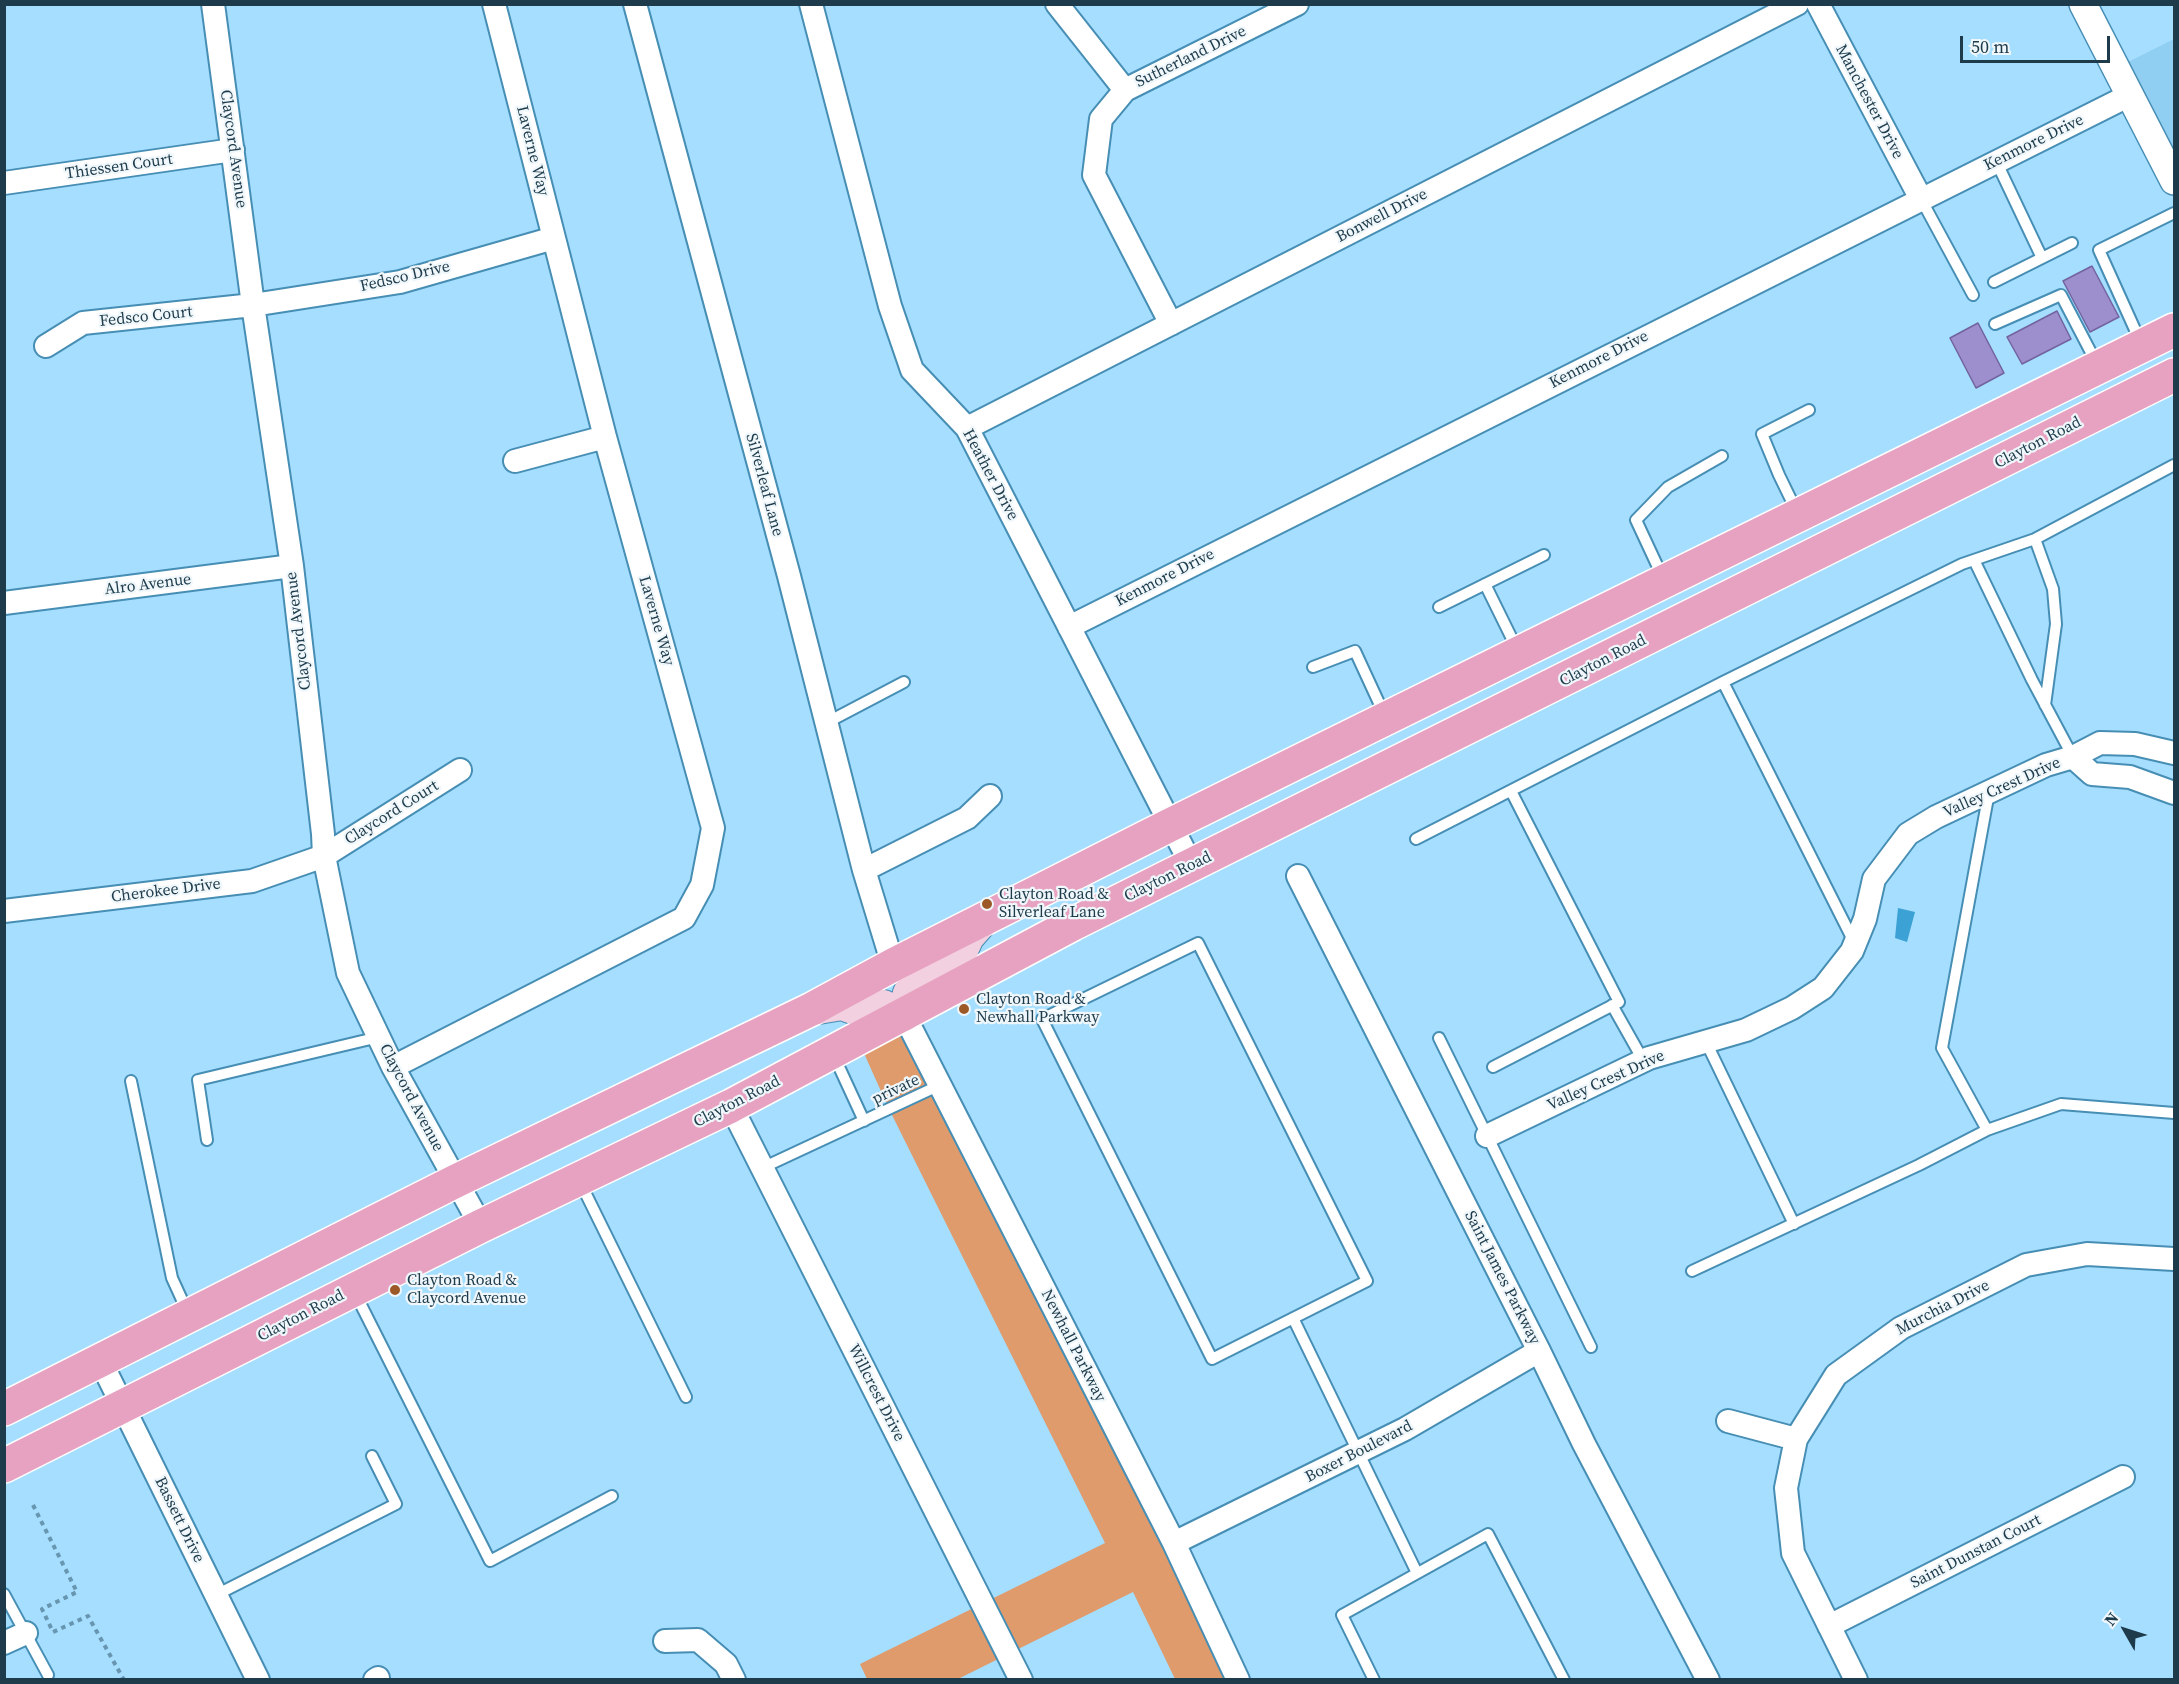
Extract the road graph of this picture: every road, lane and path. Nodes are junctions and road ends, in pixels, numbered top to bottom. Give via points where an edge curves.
1 (213, 4) edge
2 (494, 4) edge
3 (635, 4) edge
4 (811, 4) edge
5 (1057, 4) edge
6 (1297, 4) edge
7 (1797, 4) edge
8 (1818, 4) edge
9 (2083, 4) edge
10 (1125, 90) junction
11 (2130, 95) junction
12 (233, 150) junction
13 (1996, 161) junction
14 (2170, 163) edge
15 (4, 183) edge
16 (1921, 199) junction
17 (2175, 213) edge
18 (554, 238) junction
19 (2072, 243) dead end
20 (2042, 258) junction
21 (1994, 282) dead end
22 (1973, 295) dead end
23 (253, 305) junction
24 (1171, 324) junction
25 (1995, 324) dead end
26 (2175, 330) edge
27 (46, 346) dead end
28 (2142, 346) junction
29 (2099, 367) junction
30 (2175, 375) edge
31 (1809, 410) dead end
32 (966, 428) junction
33 (604, 437) junction
34 (1722, 456) dead end
35 (515, 461) dead end
36 (2175, 465) edge
37 (1798, 515) junction
38 (2035, 539) junction
39 (1544, 555) dead end
40 (1974, 560) junction
41 (292, 566) junction
42 (1664, 582) junction
43 (1485, 584) junction
44 (4, 603) edge
45 (1439, 607) dead end
46 (1069, 627) junction
47 (1519, 653) junction
48 (1313, 668) dead end
49 (904, 682) dead end
50 (1723, 682) junction
51 (2045, 705) junction
52 (1386, 719) junction
53 (826, 723) junction
54 (2175, 753) edge
55 (2073, 757) junction
56 (460, 770) dead end
57 (1511, 790) junction
58 (1990, 791) junction
59 (2175, 793) edge
60 (990, 796) dead end
61 (1170, 825) junction
62 (1416, 839) dead end
63 (324, 856) junction
64 (1192, 866) junction
65 (864, 870) junction
66 (1298, 876) dead end
67 (4, 911) edge
68 (983, 920) junction
69 (1855, 944) junction
70 (893, 965) junction
71 (1612, 1005) junction
72 (812, 1010) junction
73 (904, 1015) junction
74 (378, 1037) junction
75 (1439, 1038) dead end
76 (1706, 1042) junction
77 (832, 1053) junction
78 (1643, 1060) junction
79 (393, 1067) junction
80 (1493, 1067) dead end
81 (131, 1081) dead end
82 (940, 1085) junction
83 (731, 1106) junction
84 (2175, 1113) edge
85 (864, 1121) junction
86 (1987, 1130) junction
87 (1486, 1136) junction
88 (207, 1140) dead end
89 (762, 1168) junction
90 (578, 1179) junction
91 (456, 1181) junction
92 (1794, 1224) junction
93 (481, 1226) junction
94 (2175, 1259) edge
95 (1692, 1271) dead end
96 (354, 1290) junction
97 (189, 1316) junction
98 (1293, 1318) junction
99 (1591, 1347) dead end
100 (1539, 1351) junction
101 (100, 1360) junction
102 (686, 1397) dead end
103 (123, 1406) junction
104 (4, 1409) edge
105 (1728, 1421) dead end
106 (1796, 1439) junction
107 (1358, 1453) junction
108 (372, 1456) dead end
109 (4, 1466) edge
110 (2123, 1478) dead end
111 (612, 1496) dead end
112 (33, 1505) dead end
113 (1174, 1543) junction
114 (1417, 1573) junction
115 (4, 1594) edge
116 (216, 1594) junction
117 (1829, 1626) junction
118 (26, 1633) junction
119 (665, 1641) dead end
120 (4, 1643) edge
121 (48, 1675) dead end
122 (124, 1680) edge
123 (258, 1680) edge
124 (734, 1680) edge
125 (1021, 1680) edge
126 (1238, 1680) edge
127 (1374, 1680) edge
128 (1564, 1680) edge
129 (1708, 1680) edge
130 (1856, 1680) edge

1 - 12 street, Claycord Avenue
2 - 18 street, Laverne Way
3 - 53 street, Silverleaf Lane
4 - 32 street, Heather Drive via 890,306 912,370
5 - 10 street
6 - 10 street, Sutherland Drive
7 - 24 street, Bonwell Drive
8 - 16 street, Manchester Drive
9 - 11 street
10 - 24 street, Sutherland Drive via 1101,119 1094,175
11 - 13 street, Kenmore Drive
11 - 14 street
12 - 15 street, Thiessen Court
12 - 23 street, Claycord Avenue
13 - 16 street, Kenmore Drive
13 - 20 lane
16 - 22 lane
16 - 46 street, Kenmore Drive
17 - 28 lane via 2099,250
18 - 23 street, Fedsco Drive via 400,282
18 - 33 street, Laverne Way
19 - 20 lane
20 - 21 lane
23 - 27 street, Fedsco Court via 83,323
23 - 41 street, Claycord Avenue
24 - 32 street, Bonwell Drive
25 - 29 lane via 2061,295
26 - 28 main road
28 - 29 main road
29 - 37 main road
30 - 64 main road, Clayton Road
31 - 37 lane via 1762,434
32 - 46 street, Heather Drive
33 - 35 street
33 - 79 street, Laverne Way via 713,828 702,885 684,918
34 - 42 lane via 1668,487 1636,520
36 - 38 lane
37 - 42 main road
38 - 40 lane
38 - 51 lane via 2053,589 2056,624
39 - 43 lane
40 - 50 lane
40 - 51 lane
41 - 44 street, Alro Avenue
41 - 63 street, Claycord Avenue
42 - 47 main road
43 - 45 lane
43 - 47 lane
46 - 61 street, Heather Drive
47 - 52 main road
48 - 52 lane via 1355,651
49 - 53 lane
50 - 57 lane
50 - 69 lane
51 - 55 lane
52 - 61 main road
53 - 65 street, Silverleaf Lane
54 - 55 street, Valley Crest Drive via 2134,744 2100,743
55 - 58 street, Valley Crest Drive
55 - 59 street, Valley Crest Drive via 2092,774 2130,777
56 - 63 street, Claycord Court
57 - 62 lane
57 - 71 lane via 1619,1002
58 - 69 street, Valley Crest Drive via 1908,834 1874,879
58 - 86 lane via 1942,1048
60 - 65 street via 968,818
61 - 64 street, Heather Drive
61 - 68 main road
63 - 67 street, Cherokee Drive via 252,880
63 - 74 street, Claycord Avenue via 348,973
64 - 73 main road, Clayton Road via 1073,924
65 - 70 street, Silverleaf Lane
66 - 100 street, Saint James Parkway
68 - 70 main road
68 - 73 main road via 968,937 955,965 909,993
69 - 76 street, Valley Crest Drive via 1823,988 1746,1030
70 - 72 main road
71 - 78 lane
71 - 80 lane
72 - 73 main road via 842,1004 864,1012 883,1006
72 - 91 main road
73 - 77 main road, Clayton Road
73 - 82 street, Newhall Parkway
74 - 79 street, Claycord Avenue
74 - 88 lane via 198,1080
75 - 87 lane
76 - 78 street, Valley Crest Drive
76 - 92 lane
77 - 83 main road, Clayton Road
77 - 85 lane
78 - 87 street, Valley Crest Drive
79 - 91 street, Claycord Avenue
81 - 97 lane via 172,1278
82 - 85 lane, private
82 - 113 street, Newhall Parkway
83 - 89 street, Willcrest Drive
83 - 90 main road, Clayton Road
84 - 86 lane via 2061,1104
85 - 89 lane, private
86 - 92 lane
87 - 99 lane
89 - 125 street, Willcrest Drive
90 - 93 main road, Clayton Road
90 - 102 lane
91 - 93 street, Claycord Avenue
91 - 97 main road
92 - 95 lane
93 - 96 main road, Clayton Road
94 - 106 street, Murchia Drive via 2087,1254 2026,1265 1901,1328 1836,1375
96 - 103 main road, Clayton Road
96 - 111 lane via 490,1561
97 - 101 main road
98 - 98 lane via 1367,1281 1198,943 1042,1019 1212,1359
98 - 107 lane
100 - 107 street, Boxer Boulevard
100 - 129 street, Saint James Parkway
101 - 103 street, Bassett Drive
101 - 104 main road
103 - 109 main road, Clayton Road
103 - 116 street, Bassett Drive
105 - 106 street
106 - 117 street, Murchia Drive via 1786,1488 1793,1553
107 - 113 street, Boxer Boulevard
107 - 114 lane
108 - 116 lane via 396,1504
110 - 117 street, Saint Dunstan Court
112 - 122 path via 77,1592 42,1609 53,1632 88,1616
113 - 126 street, Newhall Parkway
114 - 127 lane via 1342,1614
114 - 128 lane via 1488,1534
115 - 118 lane
116 - 123 street, Bassett Drive
117 - 130 street, Murchia Drive
118 - 120 street
118 - 121 lane
119 - 124 street via 698,1640 726,1664

